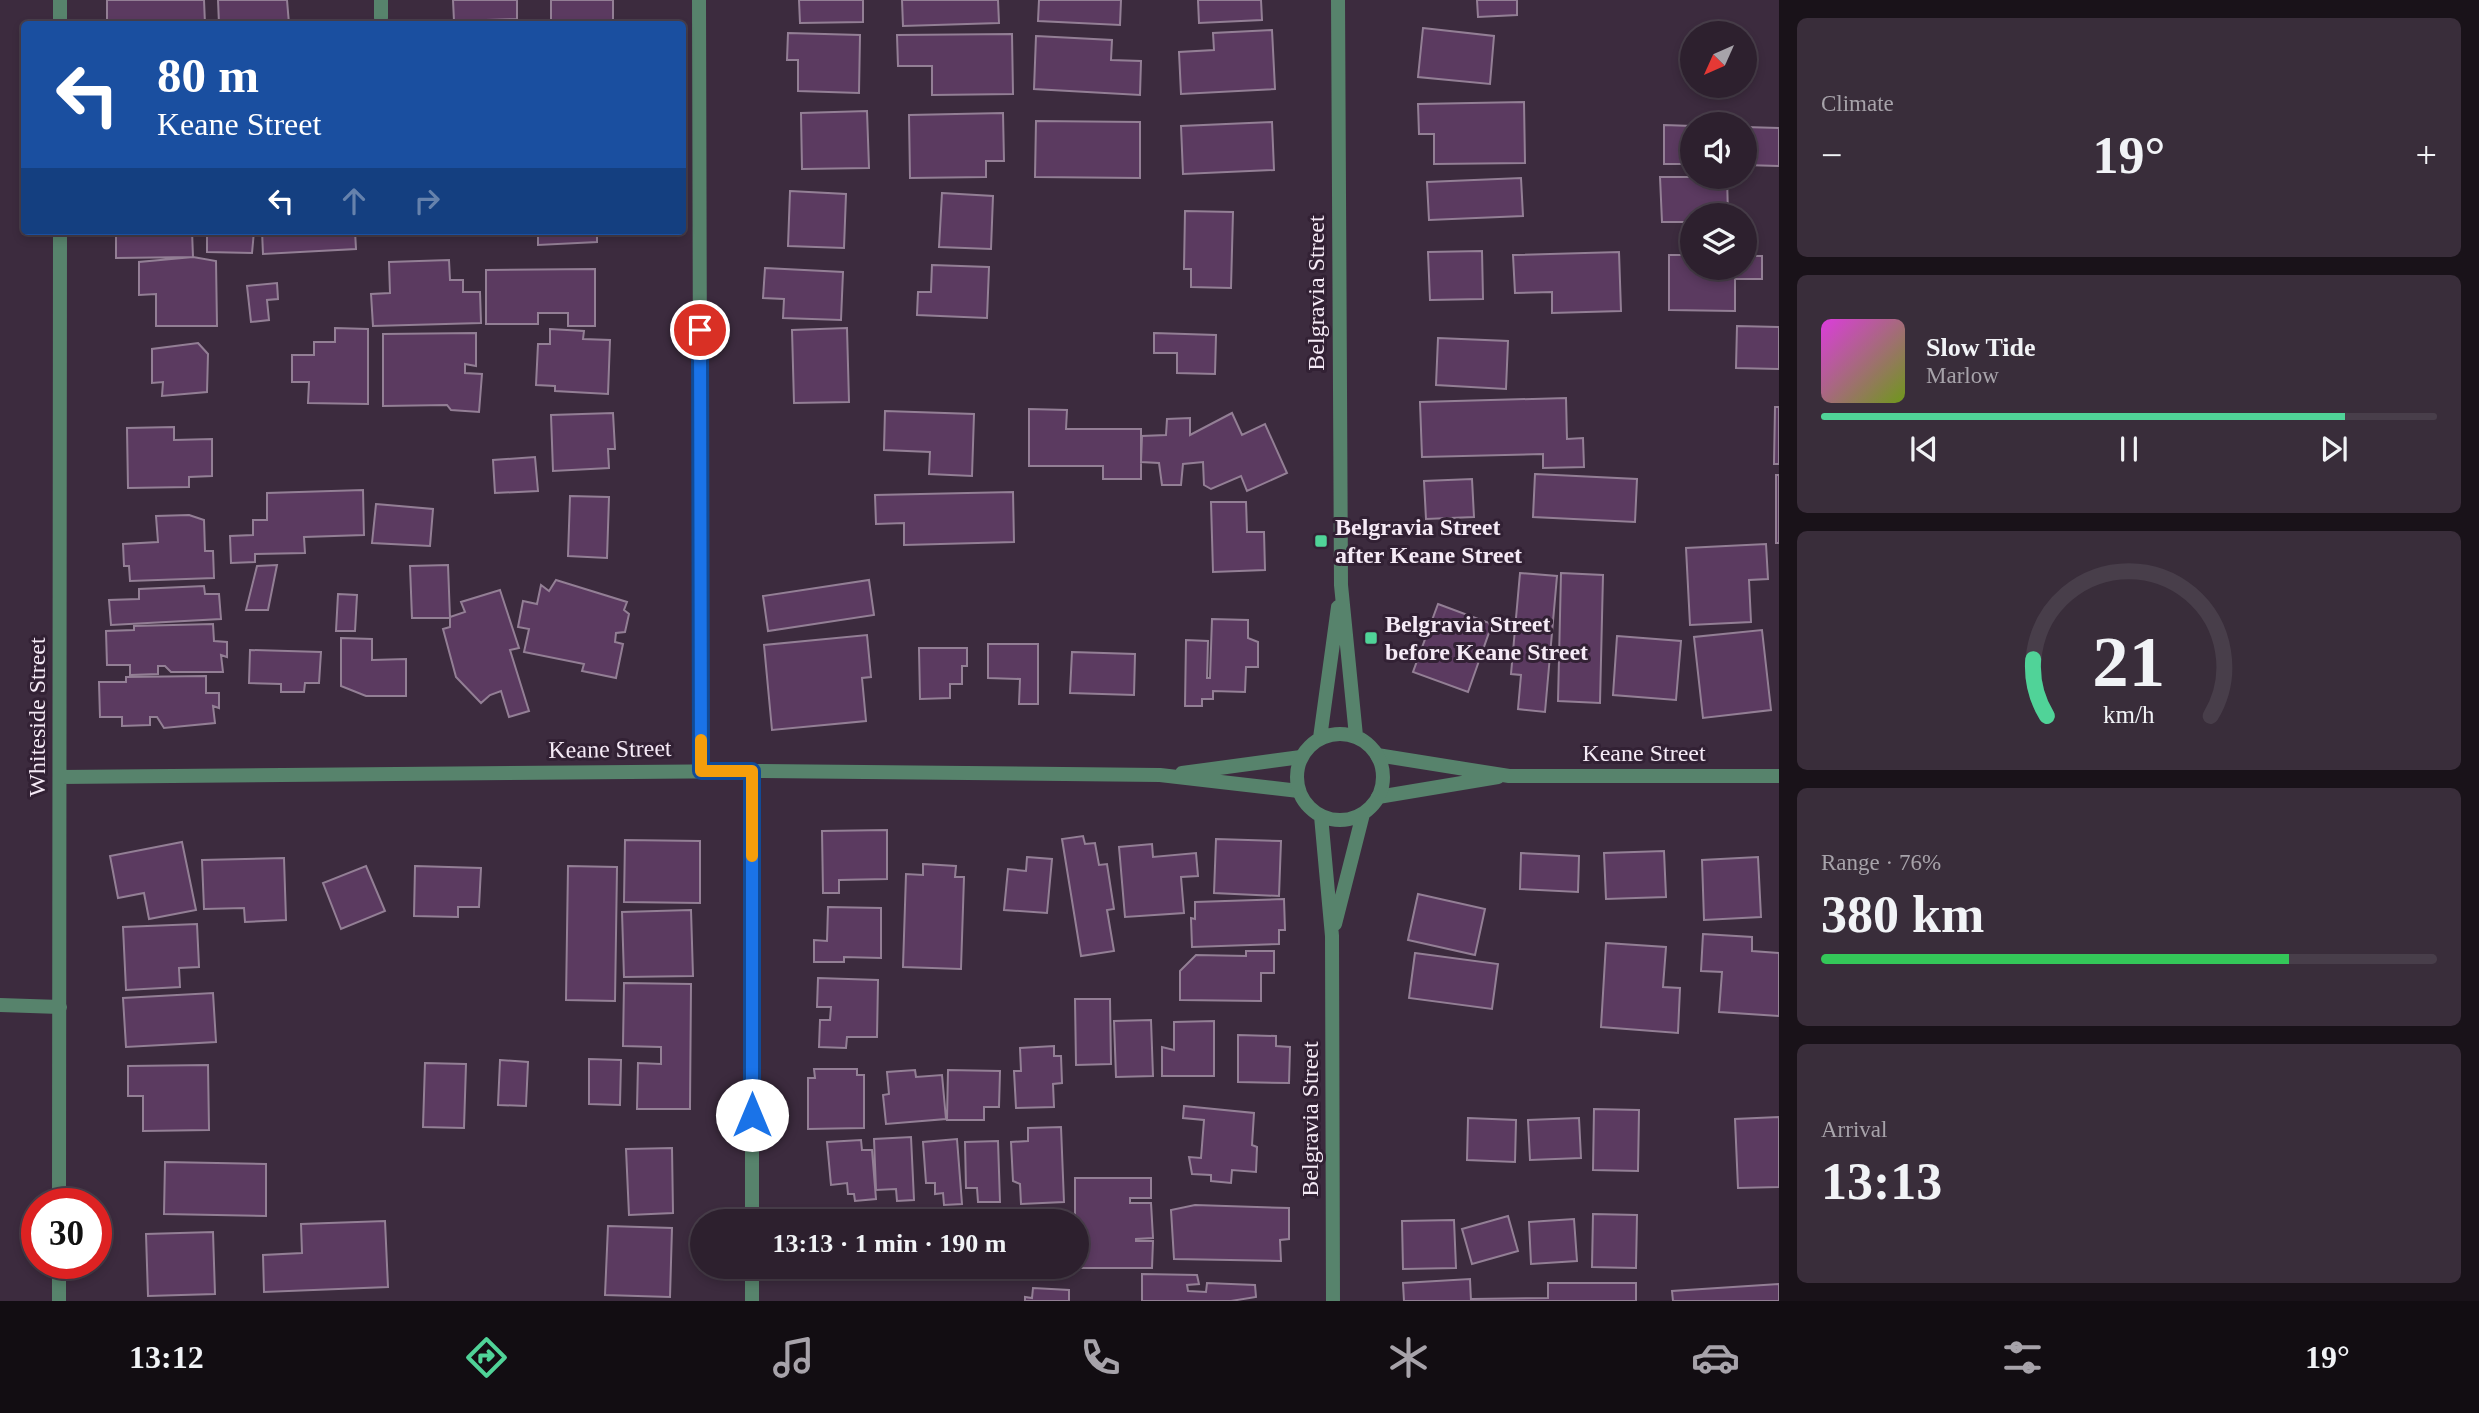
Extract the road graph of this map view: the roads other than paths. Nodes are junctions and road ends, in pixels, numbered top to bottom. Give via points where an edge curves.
1 (60, 0) edge
2 (381, 0) edge
3 (699, 0) edge
4 (1338, 0) edge
5 (381, 19) dead end
6 (60, 21) edge
7 (60, 235) edge
8 (1340, 585) junction
9 (1356, 736) junction
10 (1320, 738) junction
11 (1377, 755) junction
12 (1301, 757) junction
13 (701, 771) junction
14 (752, 771) junction
15 (1160, 775) junction
16 (1509, 776) junction
17 (1779, 776) edge
18 (60, 777) junction
19 (1299, 791) junction
20 (1378, 797) junction
21 (1363, 814) junction
22 (1321, 816) junction
23 (1332, 936) junction
24 (0, 1006) edge
25 (60, 1007) junction
26 (59, 1188) edge
27 (752, 1209) edge
28 (59, 1279) edge
29 (752, 1279) edge
30 (59, 1301) edge
31 (752, 1301) edge
32 (1333, 1301) edge

1 - 6 street
2 - 5 street
3 - 13 street
4 - 8 street, Belgravia Street
7 - 18 street, Whiteside Street
8 - 9 street, Belgravia Street
8 - 10 street, Belgravia Street
9 - 10 street via 1338,733
9 - 11 street
10 - 12 street
11 - 16 street, Keane Street
11 - 20 street via 1383,776
12 - 15 street, Keane Street
12 - 19 street
13 - 14 street, Keane Street
13 - 18 street, Keane Street
14 - 15 street, Keane Street
14 - 27 street
15 - 19 street, Keane Street
16 - 17 street, Keane Street
16 - 20 street, Keane Street
18 - 25 street, Whiteside Street
19 - 22 street
20 - 21 street
21 - 22 street via 1342,820
21 - 23 street, Belgravia Street
22 - 23 street, Belgravia Street
23 - 32 street, Belgravia Street
24 - 25 street
25 - 26 street, Whiteside Street
28 - 30 street
29 - 31 street

